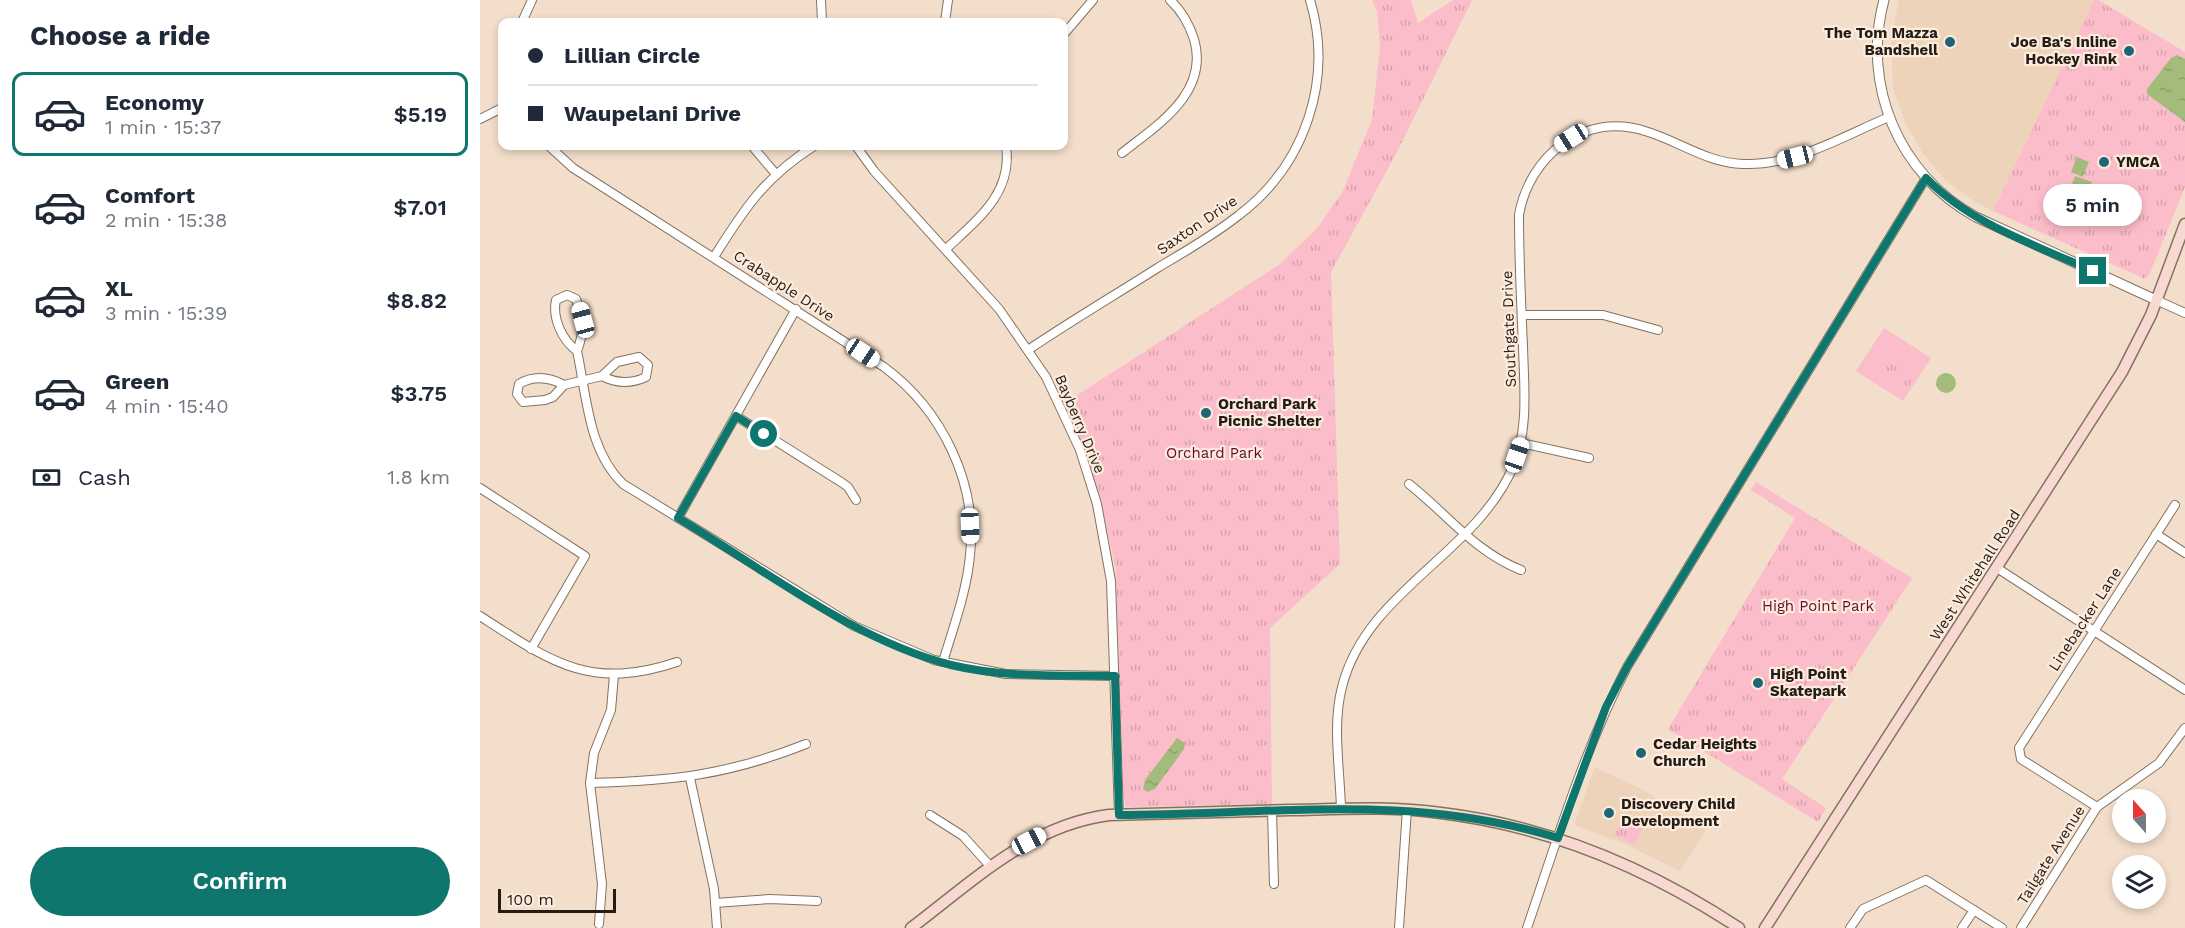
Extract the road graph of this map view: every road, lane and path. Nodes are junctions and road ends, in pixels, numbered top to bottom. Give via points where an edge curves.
1 (532, 0) edge
2 (821, 0) edge
3 (948, 0) edge
4 (1093, 0) edge
5 (1170, 0) edge
6 (1310, 0) edge
7 (1884, 0) edge
8 (524, 18) edge
9 (822, 18) edge
10 (946, 18) edge
11 (1068, 29) edge
12 (498, 110) edge
13 (1889, 117) junction
14 (480, 118) edge
15 (553, 150) edge
16 (755, 150) edge
17 (808, 150) edge
18 (859, 150) edge
19 (1006, 150) edge
20 (1122, 153) dead end
21 (775, 173) junction
22 (1926, 178) junction
23 (2185, 224) edge
24 (946, 249) junction
25 (714, 257) junction
26 (2157, 300) junction
27 (796, 309) junction
28 (2185, 313) edge
29 (1522, 315) junction
30 (1658, 330) dead end
31 (1028, 350) junction
32 (577, 351) junction
33 (603, 376) junction
34 (584, 381) junction
35 (564, 385) junction
36 (736, 416) junction
37 (1522, 441) junction
38 (1589, 458) dead end
39 (1409, 484) dead end
40 (480, 488) edge
41 (856, 500) dead end
42 (2175, 505) dead end
43 (678, 518) junction
44 (1464, 534) junction
45 (2156, 534) junction
46 (2185, 553) edge
47 (1997, 568) junction
48 (1521, 570) dead end
49 (480, 616) edge
50 (2092, 630) junction
51 (531, 649) junction
52 (676, 662) dead end
53 (943, 662) junction
54 (614, 675) junction
55 (1115, 676) junction
56 (2185, 690) edge
57 (2185, 728) edge
58 (806, 744) dead end
59 (690, 778) junction
60 (590, 783) junction
61 (2097, 807) junction
62 (1341, 809) junction
63 (1407, 809) junction
64 (1272, 811) junction
65 (930, 815) dead end
66 (1119, 815) junction
67 (1558, 838) junction
68 (991, 867) junction
69 (1274, 884) dead end
70 (817, 901) dead end
71 (716, 903) junction
72 (1974, 910) junction
73 (599, 924) dead end
74 (925, 924) edge
75 (717, 928) edge
76 (911, 928) edge
77 (1399, 928) edge
78 (1527, 928) edge
79 (1739, 928) edge
80 (1765, 928) edge
81 (1850, 928) edge
82 (1962, 928) edge
83 (2002, 928) edge
84 (2021, 928) edge

1 - 8 street
2 - 9 street
3 - 10 street
4 - 11 street
5 - 20 street via 1186,18 1195,44 1197,58 1191,84 1171,114
6 - 31 street, Saxton Drive via 1319,51 1314,99 1299,142 1275,181 1239,216
7 - 13 street via 1877,60
12 - 14 street
13 - 22 street via 1906,152
13 - 29 street, Southgate Drive via 1795,157 1760,164 1708,158 1660,136 1623,126 1594,129 1571,138 1541,162 1521,200
15 - 25 street, Crabapple Drive via 573,168
16 - 21 street
17 - 21 street
18 - 24 street, Bayberry Drive
19 - 24 street via 1007,172 999,195
21 - 25 street via 758,190
22 - 26 street via 1954,204 1976,217
22 - 67 street via 1627,667 1606,707
23 - 26 main road, West Whitehall Road
24 - 31 street, Bayberry Drive via 999,309
25 - 27 street, Crabapple Drive
26 - 28 street
26 - 47 main road, West Whitehall Road via 2122,372
27 - 36 street
27 - 53 street, Crabapple Drive via 900,380 930,413 954,453 970,511 970,555
29 - 30 street via 1603,315
29 - 37 street, Southgate Drive
31 - 55 street, Bayberry Drive via 1080,450 1097,504 1111,581
32 - 32 street via 583,336 583,320 576,299 567,295 556,300 556,313 565,340
32 - 34 street
33 - 33 street via 622,383 641,380 646,377 648,365 639,357 622,360
33 - 34 street
34 - 35 street
34 - 43 street via 597,448 606,465 623,484
35 - 35 street via 546,377 537,378 519,384 517,394 523,402 533,403 553,397
36 - 41 street via 841,482
36 - 43 street
37 - 38 street
37 - 44 street, Southgate Drive via 1499,492
39 - 44 street
40 - 51 street via 585,556
42 - 45 street, Linebacker Lane
43 - 53 street via 854,626
44 - 48 street via 1492,557
44 - 62 street, Southgate Drive via 1382,613 1358,644 1346,671 1338,708
45 - 46 street
45 - 50 street, Linebacker Lane
47 - 50 street
47 - 80 main road, West Whitehall Road
49 - 51 street
50 - 56 street
50 - 61 street, Linebacker Lane via 2019,748 2021,759
51 - 54 street via 561,664
52 - 54 street via 654,670
53 - 55 street via 1006,674
54 - 60 street via 611,710 594,753
55 - 66 street, Bayberry Drive
57 - 61 street, Tailgate Avenue via 2159,763
58 - 59 street via 747,765
59 - 60 street
59 - 71 street
60 - 73 street via 602,884
61 - 84 street, Tailgate Avenue
62 - 63 main road
62 - 64 main road
63 - 67 main road via 1492,821
63 - 77 street
64 - 66 main road
64 - 69 street
65 - 68 street via 963,836
66 - 68 main road via 1088,818 1052,829
67 - 78 street
67 - 79 main road via 1651,876
68 - 74 main road
70 - 71 street
71 - 75 street
72 - 81 street via 1931,882 1923,881 1863,909
72 - 82 street
72 - 83 street
74 - 76 main road

